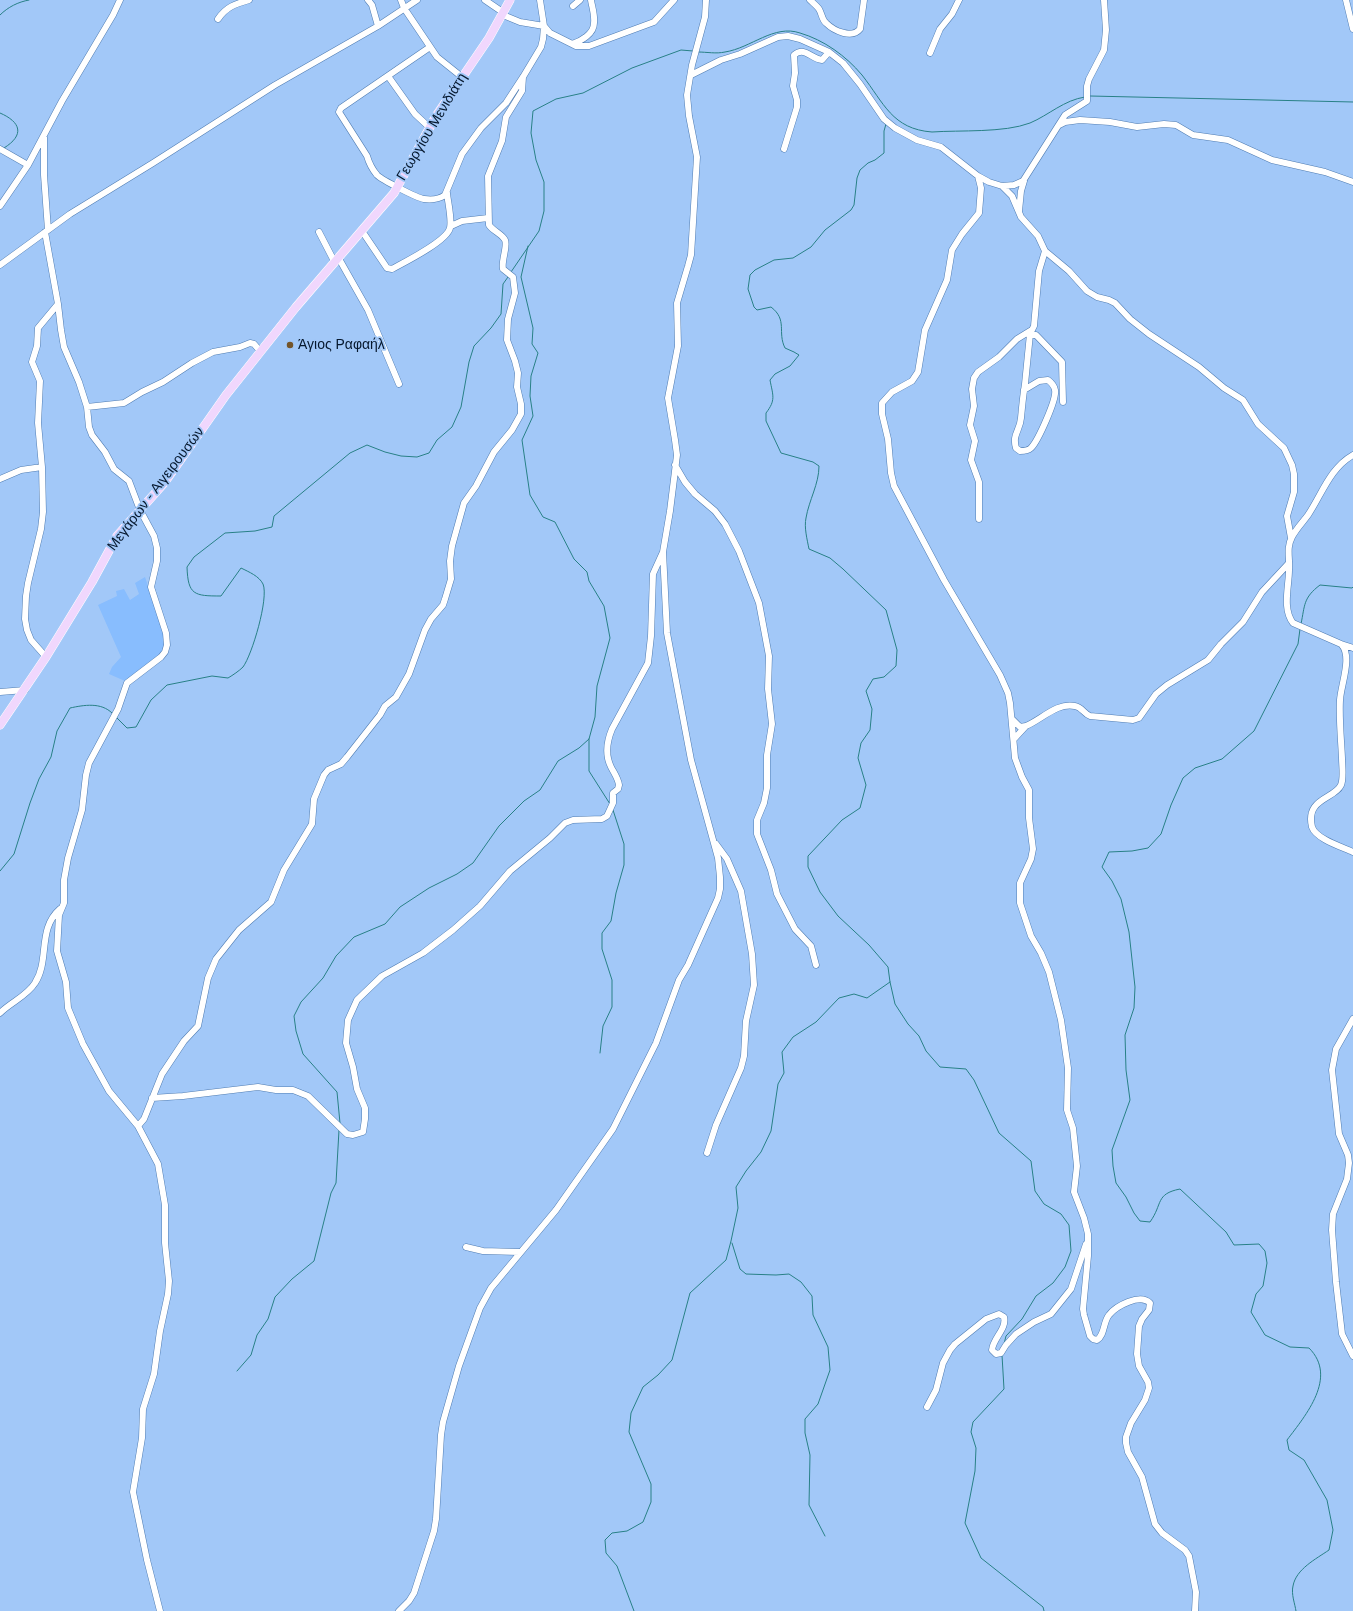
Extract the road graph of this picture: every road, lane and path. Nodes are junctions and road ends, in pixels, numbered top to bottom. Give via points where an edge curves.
1 (120, 0) edge
2 (246, 0) edge
3 (368, 0) edge
4 (401, 0) edge
5 (417, 0) edge
6 (486, 0) edge
7 (510, 0) edge
8 (540, 0) edge
9 (580, 0) edge
10 (591, 0) edge
11 (674, 0) edge
12 (706, 0) edge
13 (810, 0) edge
14 (864, 0) edge
15 (959, 0) edge
16 (1104, 0) edge
17 (1346, 0) edge
18 (231, 3) edge
19 (573, 6) dead end
20 (404, 8) junction
21 (504, 14) junction
22 (218, 20) dead end
23 (378, 26) junction
24 (544, 26) junction
25 (1353, 29) edge
26 (572, 44) junction
27 (430, 47) junction
28 (829, 52) junction
29 (930, 54) dead end
30 (690, 75) junction
31 (388, 76) junction
32 (462, 77) junction
33 (523, 77) junction
34 (1059, 125) junction
35 (430, 128) junction
36 (44, 135) junction
37 (2, 150) edge
38 (784, 150) dead end
39 (28, 165) junction
40 (978, 176) junction
41 (1026, 178) junction
42 (1353, 182) edge
43 (397, 186) junction
44 (1002, 186) junction
45 (447, 193) junction
46 (0, 206) edge
47 (1019, 213) junction
48 (488, 218) junction
49 (451, 226) junction
50 (47, 231) junction
51 (362, 231) junction
52 (320, 232) dead end
53 (1045, 250) junction
54 (336, 259) junction
55 (0, 265) edge
56 (58, 304) junction
57 (1030, 333) junction
58 (261, 352) junction
59 (399, 384) dead end
60 (1024, 390) junction
61 (1063, 402) dead end
62 (87, 407) junction
63 (1353, 455) edge
64 (675, 465) junction
65 (42, 467) junction
66 (0, 479) edge
67 (140, 510) junction
68 (979, 519) dead end
69 (1292, 538) junction
70 (663, 552) junction
71 (1289, 563) junction
72 (1341, 644) junction
73 (1353, 648) edge
74 (46, 657) junction
75 (25, 690) junction
76 (0, 692) edge
77 (1012, 719) junction
78 (0, 725) edge
79 (1026, 726) junction
80 (1014, 740) junction
81 (715, 843) junction
82 (1353, 852) edge
83 (60, 909) junction
84 (816, 965) dead end
85 (0, 1013) edge
86 (1353, 1019) edge
87 (152, 1098) junction
88 (138, 1126) junction
89 (707, 1153) dead end
90 (1088, 1239) junction
91 (466, 1247) dead end
92 (519, 1252) junction
93 (1353, 1356) edge
94 (927, 1406) dead end
95 (160, 1611) edge
96 (398, 1611) edge
97 (1195, 1611) edge

1 - 36 street
2 - 18 street
3 - 23 street
4 - 20 street
5 - 20 street
6 - 21 street
7 - 21 main road, Γεωργίου Μενιδιάτη
8 - 24 street
9 - 19 street
10 - 26 street via 593,28 584,39
11 - 26 street via 654,22 590,46
12 - 30 street via 705,17
13 - 14 street via 826,23 849,34 860,29
15 - 29 street via 940,29
16 - 34 street via 1104,50 1086,86 1087,101 1065,115
17 - 25 street
18 - 22 street
20 - 23 street
20 - 27 street
21 - 24 street via 520,22
21 - 32 main road, Γεωργίου Μενιδιάτη
23 - 50 street via 275,85
24 - 26 street via 550,33
24 - 33 street via 540,47
27 - 31 street
27 - 32 street via 441,62
28 - 30 street via 800,39 778,37
28 - 38 street via 820,60 804,51 794,55 793,86 797,107
28 - 40 street via 854,76 887,122 911,138 941,147
30 - 64 street via 687,101 697,157 693,231 688,266 677,303 678,346 668,398 676,440
31 - 35 street via 415,114
31 - 43 street via 341,108 339,112 377,175
32 - 35 main road, Γεωργίου Μενιδιάτη
33 - 45 street via 506,102 481,128 462,154
33 - 48 street via 522,91 506,117 502,141 488,176
34 - 41 street
34 - 42 street via 1080,120 1137,127 1176,125 1193,135 1228,140 1266,158 1325,172
35 - 43 main road, Γεωργίου Μενιδιάτη
36 - 39 street
36 - 50 street
37 - 39 street
39 - 46 street
40 - 44 street
40 - 77 street via 981,188 979,213 952,250 947,280 925,330 918,372 912,381 884,399 882,408 894,486 944,580 1000,675 1008,693
41 - 44 street via 1017,184
41 - 47 street via 1021,191
43 - 45 street via 425,199 440,198
43 - 51 main road, Γεωργίου Μενιδιάτη via 388,201
44 - 47 street via 1012,196
45 - 49 street
47 - 53 street via 1038,236
48 - 49 street via 462,221
48 - 87 street via 491,229 505,239 503,269 514,280 515,296 508,319 507,340 518,373 517,387 521,414 494,452 464,503 452,546 451,578 445,599 425,630 409,674 396,697 383,709 347,757 324,775 314,799 312,824 284,870 272,900 239,930 216,959 208,978 198,1026 169,1063
49 - 51 street via 437,243 392,269 387,268
50 - 55 street
50 - 56 street
51 - 54 main road, Μεγάρων - Αιγειρουσών
52 - 54 street
53 - 57 street via 1040,268 1034,326
53 - 69 street via 1090,293 1115,303 1149,334 1199,367 1246,403 1258,424 1284,448 1292,465 1294,492 1287,516
54 - 58 main road, Μεγάρων - Αιγειρουσών
54 - 59 street via 368,310
56 - 62 street via 64,347 80,382
56 - 65 street via 38,328 37,346 32,358 40,381 38,423
57 - 60 street
57 - 61 street via 1036,335 1062,362
57 - 68 street via 1018,339 974,378 974,406 970,425 975,441 971,460 979,482
58 - 62 street via 250,342 240,347 216,351 124,404
58 - 67 main road, Μεγάρων - Αιγειρουσών via 169,476
60 - 60 street via 1020,425 1014,437 1016,448 1020,451 1031,448 1047,418 1055,394 1054,386 1048,380 1039,381
62 - 67 street via 92,435 114,469 129,481
63 - 69 street via 1335,469
64 - 70 street
64 - 84 street via 690,488 719,515 750,577 763,616 770,656 768,690 772,724 767,755 767,788 757,820 757,834 777,894 795,929 811,946
65 - 66 street via 21,470
65 - 74 street via 43,521 28,583 25,611 29,636
67 - 74 main road, Μεγάρων - Αιγειρουσών via 117,536
67 - 83 street via 155,541 157,561 151,587 166,633 167,649 158,660 127,683 118,709 91,759 86,775 82,810 68,858 64,880 64,903
69 - 71 street
70 - 81 street via 669,639 691,760
70 - 87 street via 653,574 648,663 609,740 608,759 619,785 613,793 609,814 602,818 565,822 510,871 480,906 453,930 423,953 382,976 357,1000 348,1020 346,1043 364,1108 363,1132 347,1134 308,1096 293,1090 258,1087
71 - 72 street via 1287,594 1290,620
71 - 79 street via 1262,592 1243,622 1208,660 1156,694 1139,718 1088,716 1081,708 1070,705 1058,708
72 - 73 street
72 - 82 street via 1346,650 1347,658 1340,698 1341,784 1315,806 1312,821 1314,832 1319,836
74 - 75 main road, Μεγάρων - Αιγειρουσών
75 - 76 street
75 - 78 main road, Μεγάρων - Αιγειρουσών
77 - 79 street via 1020,727
77 - 80 street
79 - 80 street
80 - 90 street via 1016,762 1029,790 1033,849 1020,883 1020,903 1032,936 1050,972 1060,1013 1067,1064 1067,1110 1073,1128 1077,1166 1074,1192 1086,1224
81 - 89 street via 727,859 741,891 752,954 754,985 746,1021 742,1068 716,1125
81 - 92 street via 720,877 718,898 679,980 660,1034 640,1078 602,1146 556,1210
83 - 85 street via 54,914 48,926 41,969 35,983 29,991
83 - 88 street via 57,951 66,982 70,1012 87,1053 105,1085
86 - 93 street via 1336,1049 1332,1070 1339,1134 1349,1163 1347,1179 1333,1214 1332,1230 1342,1334
87 - 88 street via 144,1119
88 - 95 street via 158,1164 164,1205 169,1281 153,1380 143,1409 142,1438 133,1492
90 - 94 street via 1073,1286 1053,1312 1023,1328 998,1354 993,1352 992,1348 1004,1325 1004,1317 995,1314 982,1322 955,1344 946,1355 936,1390
90 - 97 street via 1083,1309 1090,1336 1095,1340 1099,1339 1108,1316 1125,1304 1141,1298 1150,1303 1149,1310 1139,1326 1137,1354 1139,1366 1149,1388 1145,1400 1130,1423 1126,1443 1128,1452 1142,1477 1155,1524 1189,1556 1196,1592
91 - 92 street
92 - 96 street via 485,1298 459,1366 442,1428 434,1531 414,1593

